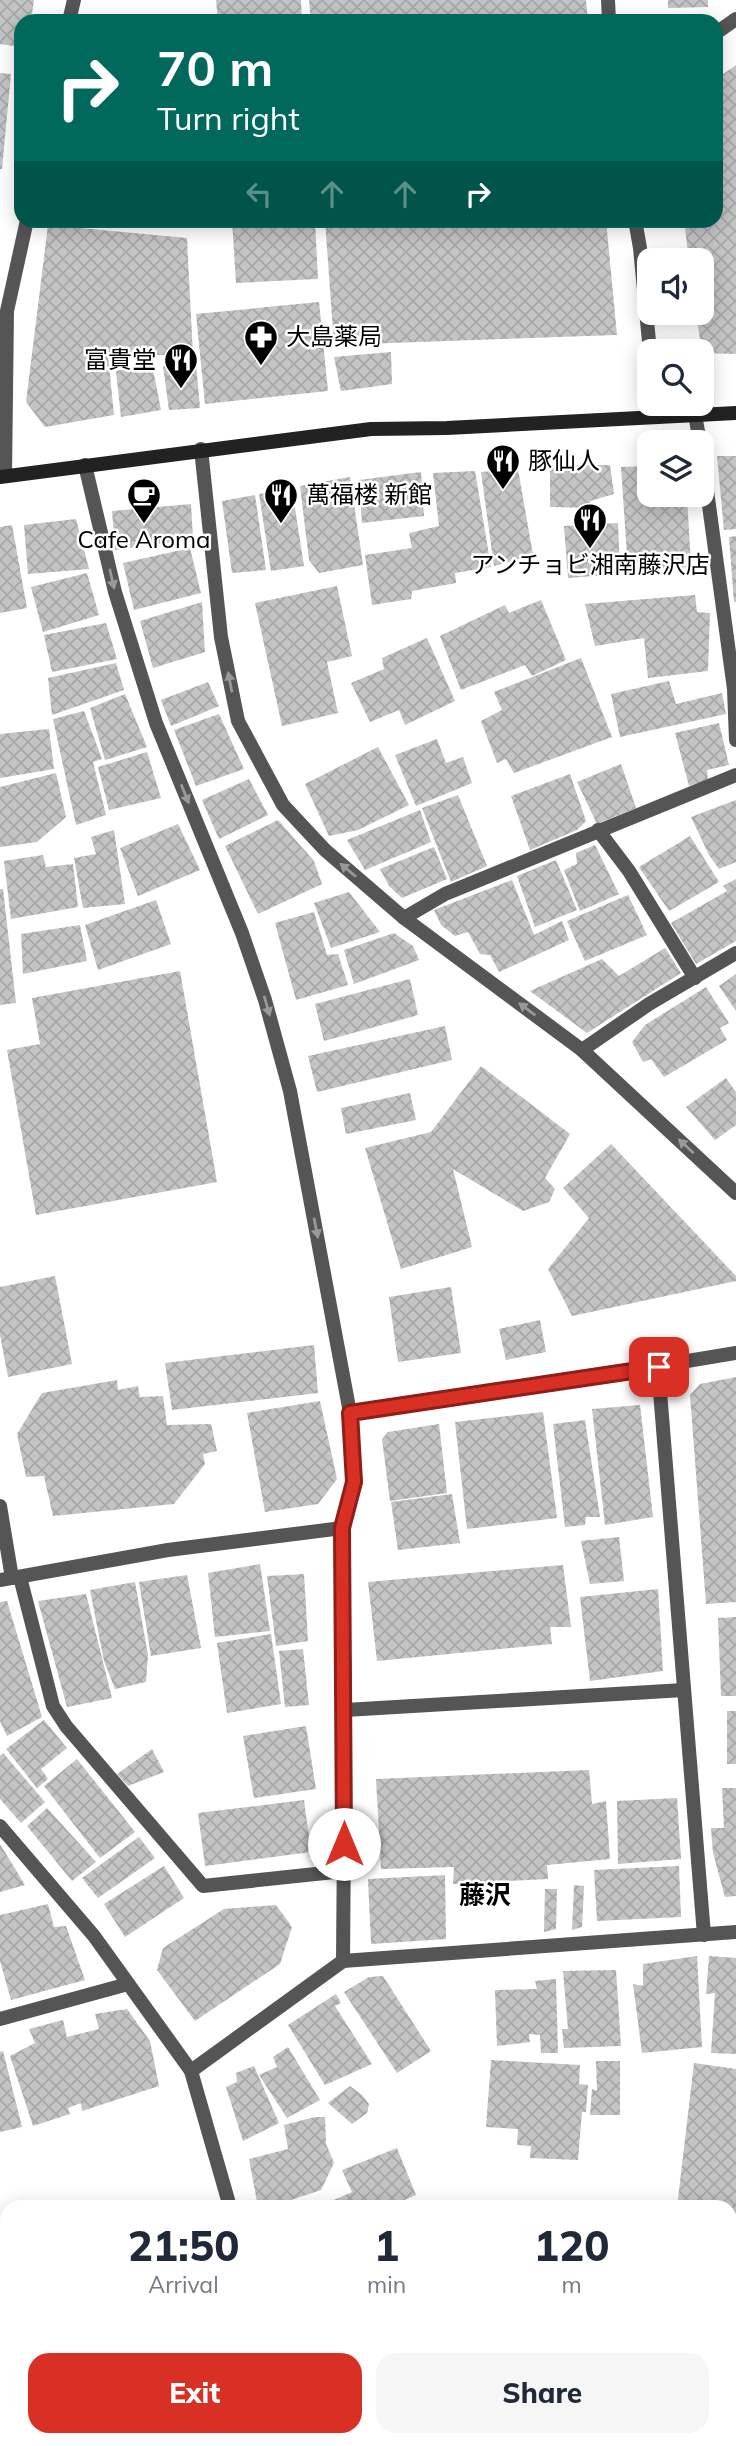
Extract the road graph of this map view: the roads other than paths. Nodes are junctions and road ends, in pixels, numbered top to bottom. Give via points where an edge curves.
1 (25, 228) edge
2 (636, 228) edge
3 (649, 339) edge
4 (637, 413) edge
5 (736, 413) edge
6 (714, 414) edge
7 (201, 449) junction
8 (85, 465) junction
9 (2, 476) edge
10 (710, 507) edge
11 (734, 664) edge
12 (736, 740) edge
13 (736, 775) edge
14 (598, 830) junction
15 (404, 918) junction
16 (736, 953) edge
17 (695, 978) junction
18 (582, 1050) junction
19 (736, 1193) edge
20 (736, 1353) edge
21 (659, 1367) junction
22 (350, 1413) junction
23 (0, 1506) edge
24 (342, 1528) junction
25 (11, 1578) edge
26 (684, 1690) junction
27 (345, 1710) junction
28 (0, 1826) edge
29 (344, 1871) junction
30 (736, 1932) edge
31 (705, 1935) junction
32 (343, 1961) junction
33 (128, 1984) junction
34 (0, 2019) edge
35 (191, 2071) junction
36 (228, 2200) edge

1 - 9 street via 8,311
2 - 3 street
4 - 7 street via 447,428 371,429
5 - 6 street
7 - 8 street
15 -> 7 street via 325,850 283,805 238,722 221,637
8 - 9 street
8 -> 22 street via 115,592 156,723 265,999 290,1091
10 - 11 street
11 - 12 street
13 - 14 street
14 - 15 street via 445,894
14 - 17 street
18 -> 15 street
16 - 17 street
17 - 18 street
19 -> 18 street
20 - 21 street
21 - 22 street
21 - 26 street
22 - 24 street via 354,1482
23 - 25 street
24 - 25 street via 168,1550
24 - 27 street
25 - 29 street via 53,1706 203,1886
26 - 27 street
26 - 31 street
27 - 29 street
28 - 33 street
29 - 32 street
30 - 31 street
31 - 32 street
32 - 35 street
33 - 34 street
33 - 35 street
35 - 36 street

